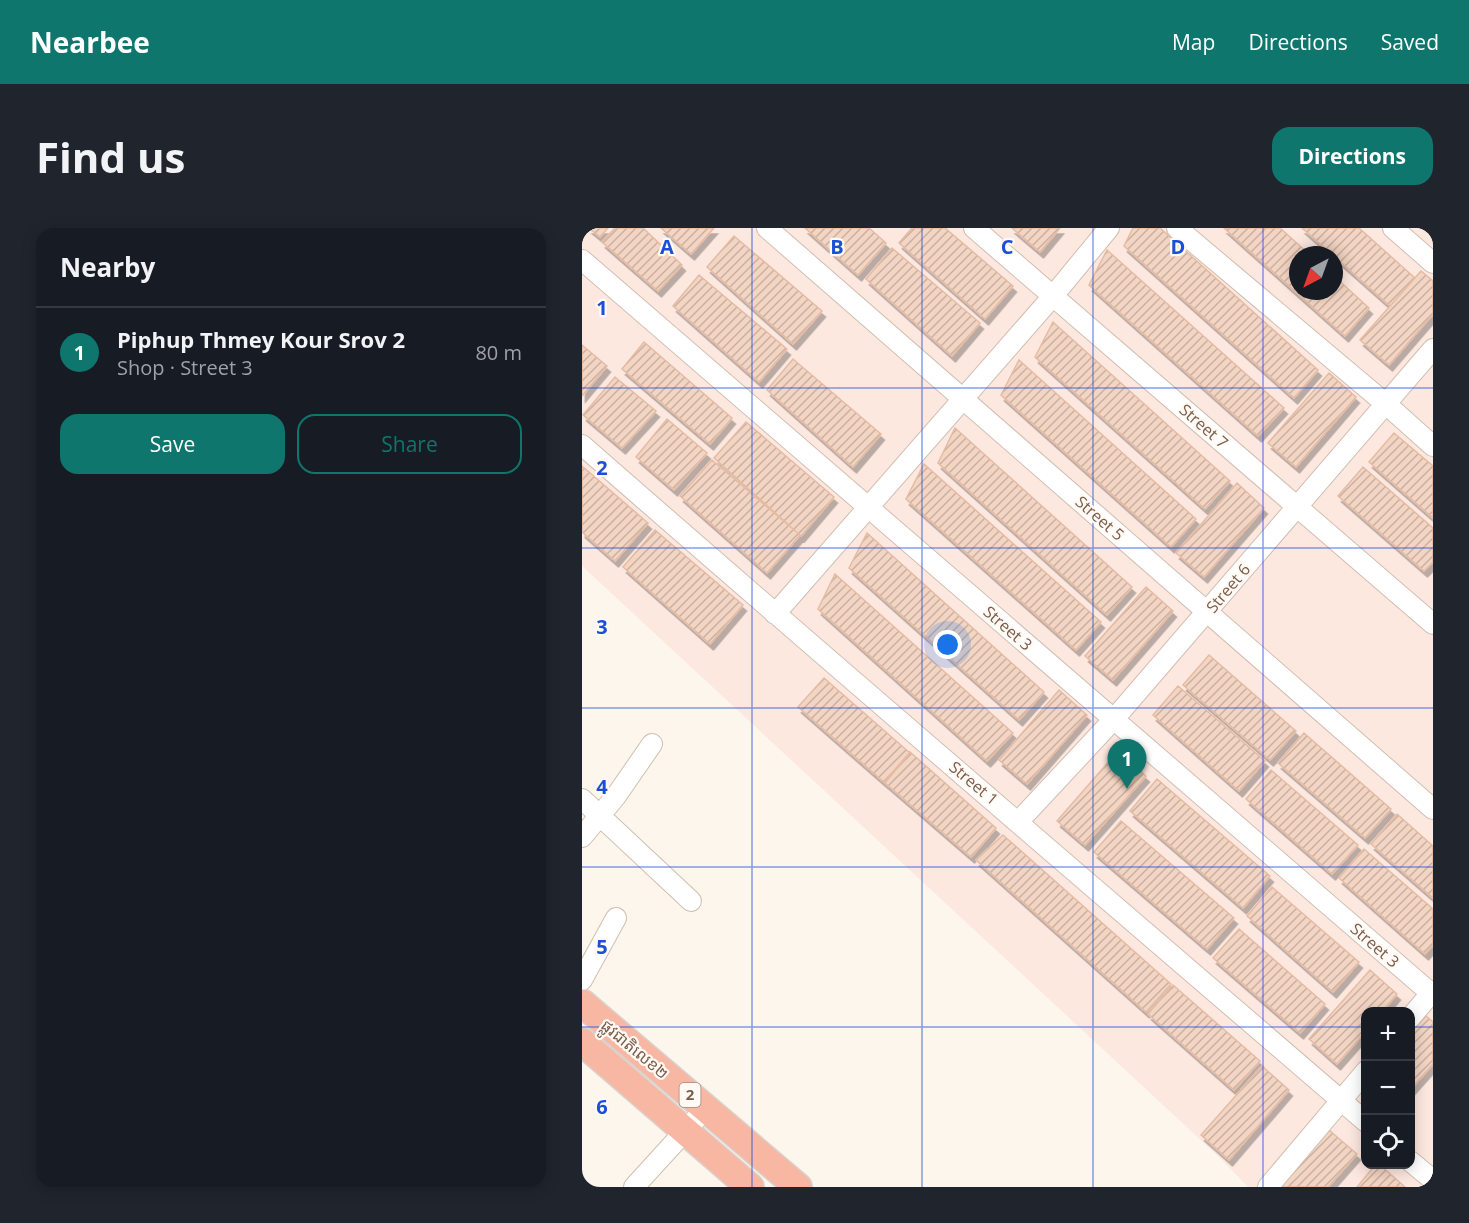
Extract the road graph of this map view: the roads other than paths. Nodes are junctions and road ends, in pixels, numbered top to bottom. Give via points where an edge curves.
1 (767, 228) edge
2 (975, 228) edge
3 (1109, 228) edge
4 (1177, 228) edge
5 (1393, 228) edge
6 (582, 260) edge
7 (1433, 263) edge
8 (1053, 296) junction
9 (1433, 350) edge
10 (964, 399) junction
11 (1386, 404) junction
12 (582, 445) edge
13 (1433, 446) edge
14 (869, 507) junction
15 (1297, 507) junction
16 (1208, 612) junction
17 (775, 614) junction
18 (1433, 624) edge
19 (1114, 720) junction
20 (652, 744) dead end
21 (582, 799) edge
22 (1433, 809) edge
23 (600, 816) junction
24 (1019, 821) junction
25 (582, 837) edge
26 (691, 901) dead end
27 (616, 918) dead end
28 (1432, 993) edge
29 (582, 999) edge
30 (1415, 1012) edge
31 (582, 1042) edge
32 (1361, 1076) edge
33 (1341, 1101) junction
34 (705, 1108) junction
35 (1361, 1118) edge
36 (685, 1131) junction
37 (1415, 1165) edge
38 (1433, 1180) edge
39 (633, 1187) edge
40 (750, 1187) edge
41 (798, 1187) edge
42 (1268, 1187) edge

1 - 10 street, Street 5
2 - 8 street, Street 7
3 - 8 street
4 - 11 street
5 - 7 street
6 - 14 street, Street 3
8 - 10 street
8 - 15 street, Street 7
9 - 11 street, Street 6
10 - 14 street
10 - 16 street, Street 5
11 - 13 street
11 - 15 street, Street 6
12 - 17 street, Street 1
14 - 17 street
14 - 19 street, Street 3
15 - 16 street, Street 6
15 - 18 street, Street 7
16 - 19 street, Street 6
16 - 22 street, Street 5
17 - 24 street, Street 1
19 - 24 street, Street 6
19 - 28 street, Street 3
20 - 23 street
21 - 23 street
23 - 25 street
23 - 26 street
24 - 33 street, Street 1
27 - 29 street
28 - 30 street
29 - 34 highway, ផ្លូវជាតិលេខ២ / 2
31 - 36 highway, ផ្លូវជាតិលេខ២ / 2
32 - 33 street
33 - 35 street, Street 1
33 - 42 street
34 - 36 street
34 - 41 highway, ផ្លូវជាតិលេខ២ / 2
36 - 39 street
36 - 40 highway, ផ្លូវជាតិលេខ២ / 2
37 - 38 street

